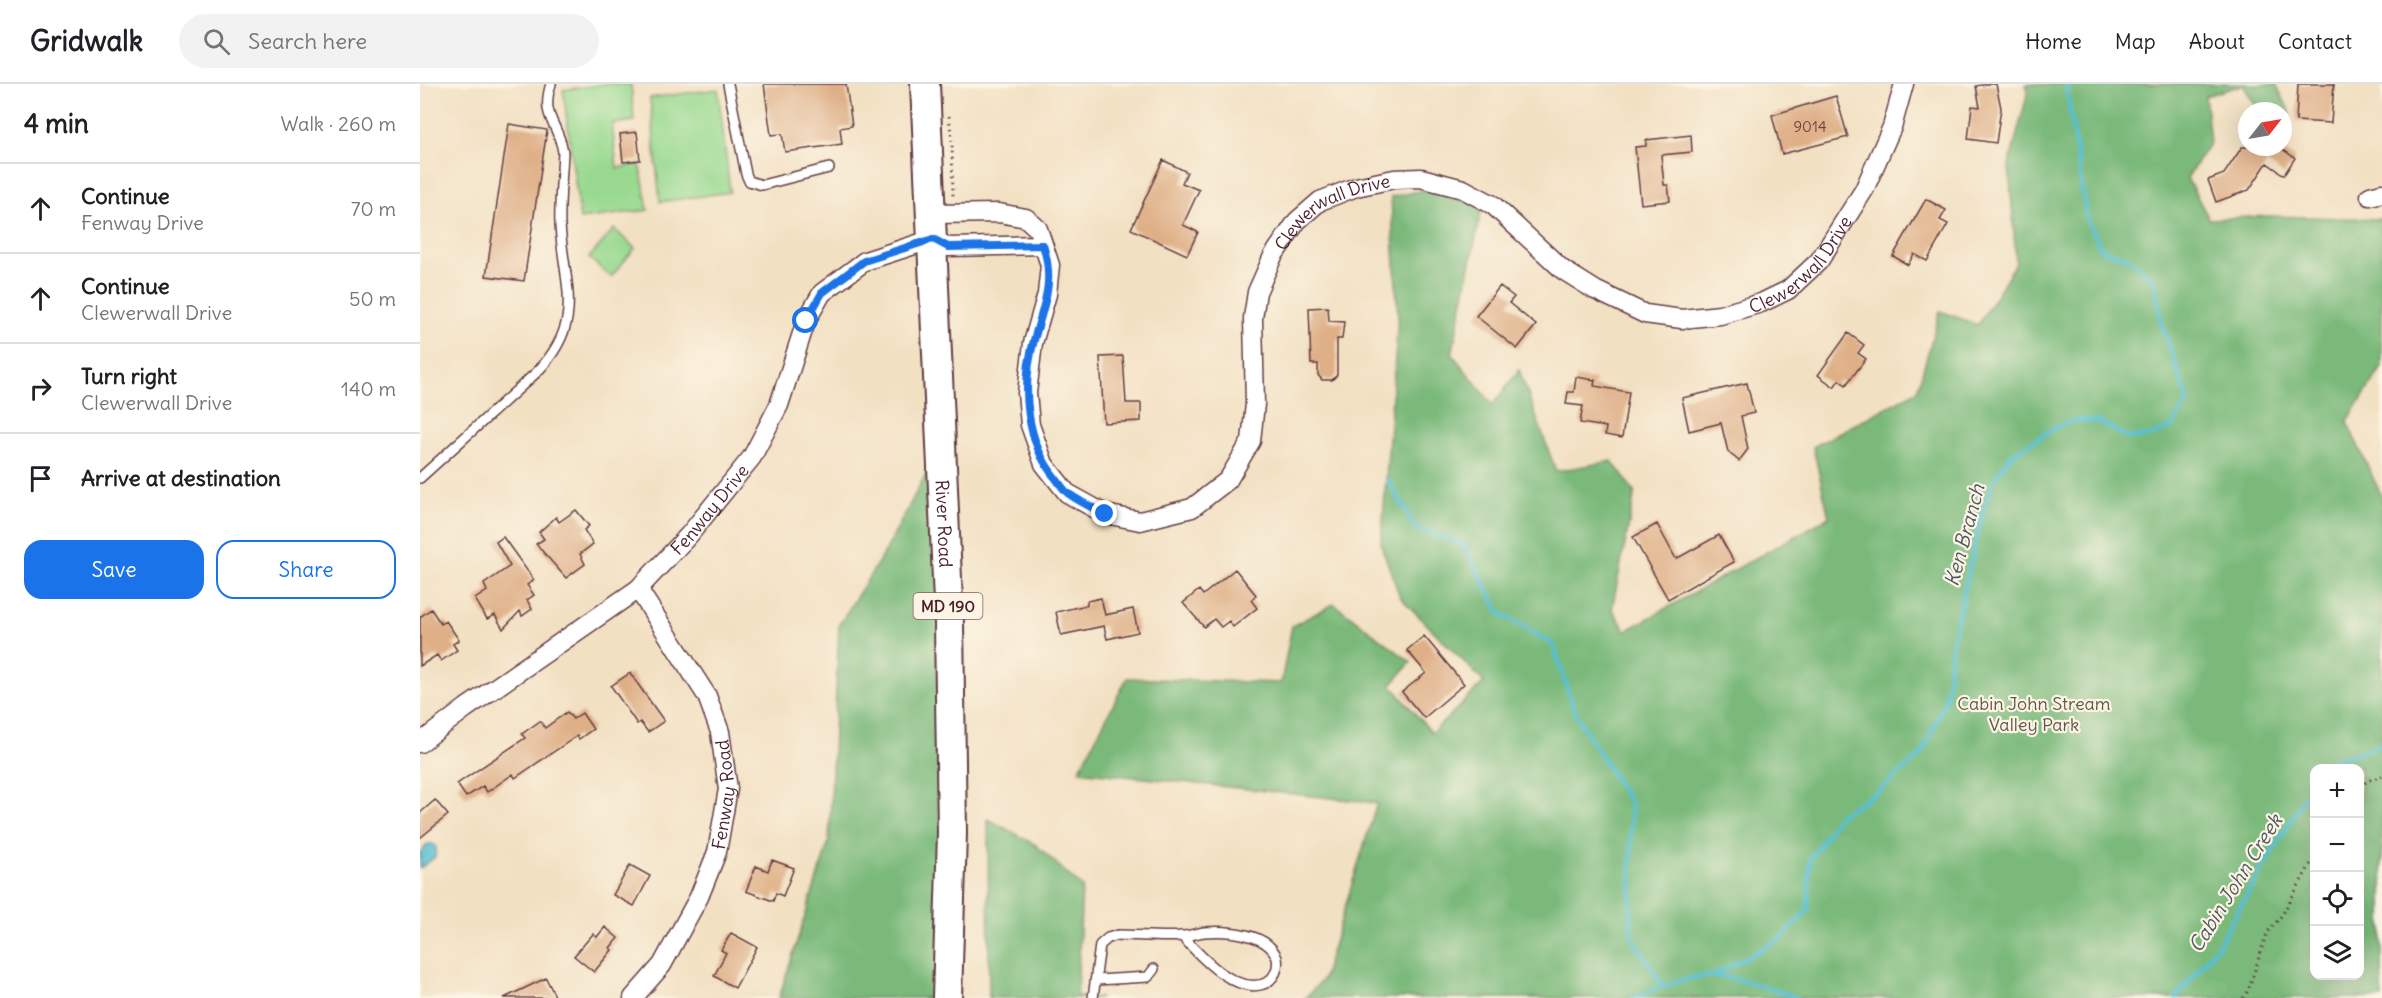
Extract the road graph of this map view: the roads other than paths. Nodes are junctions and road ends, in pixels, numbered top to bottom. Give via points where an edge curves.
1 (551, 84) edge
2 (728, 84) edge
3 (925, 84) edge
4 (1904, 84) edge
5 (829, 168) dead end
6 (932, 227) junction
7 (1043, 245) junction
8 (420, 478) edge
9 (638, 589) junction
10 (420, 743) edge
11 (1182, 936) junction
12 (1154, 969) dead end
13 (1097, 980) junction
14 (633, 998) edge
15 (947, 998) edge
16 (1093, 998) edge

1 - 8 lane via 548,111 563,152 560,227 569,297 563,336 537,372
2 - 5 lane via 749,181 762,185
3 - 6 main road, River Road / MD 190
4 - 7 street, Clewerwall Drive via 1892,127 1864,190 1819,261 1788,290 1720,315 1682,319 1645,314 1605,295 1563,270 1492,205 1463,189 1421,178 1394,179 1356,187 1320,201 1297,221 1273,255 1257,292 1251,441 1228,480 1192,508 1140,521 1105,514 1067,493 1044,464 1030,425 1027,393 1033,343 1047,294 1050,265
6 - 7 street via 948,247
6 - 7 street, Clewerwall Drive via 999,213 1026,218 1038,229
6 - 9 street, Fenway Drive via 864,261 822,293 806,321 779,405 752,458 689,535
6 - 15 main road, River Road / MD 190 via 949,647 952,833
9 - 10 street, Fenway Drive
9 - 14 street, Fenway Road via 707,696 720,732 728,789 717,852 699,897 662,965
11 - 11 lane via 1210,967 1242,990 1264,985 1278,969 1269,945 1249,936 1204,932
11 - 13 lane via 1108,938 1100,945
12 - 13 lane via 1148,977
13 - 16 lane

